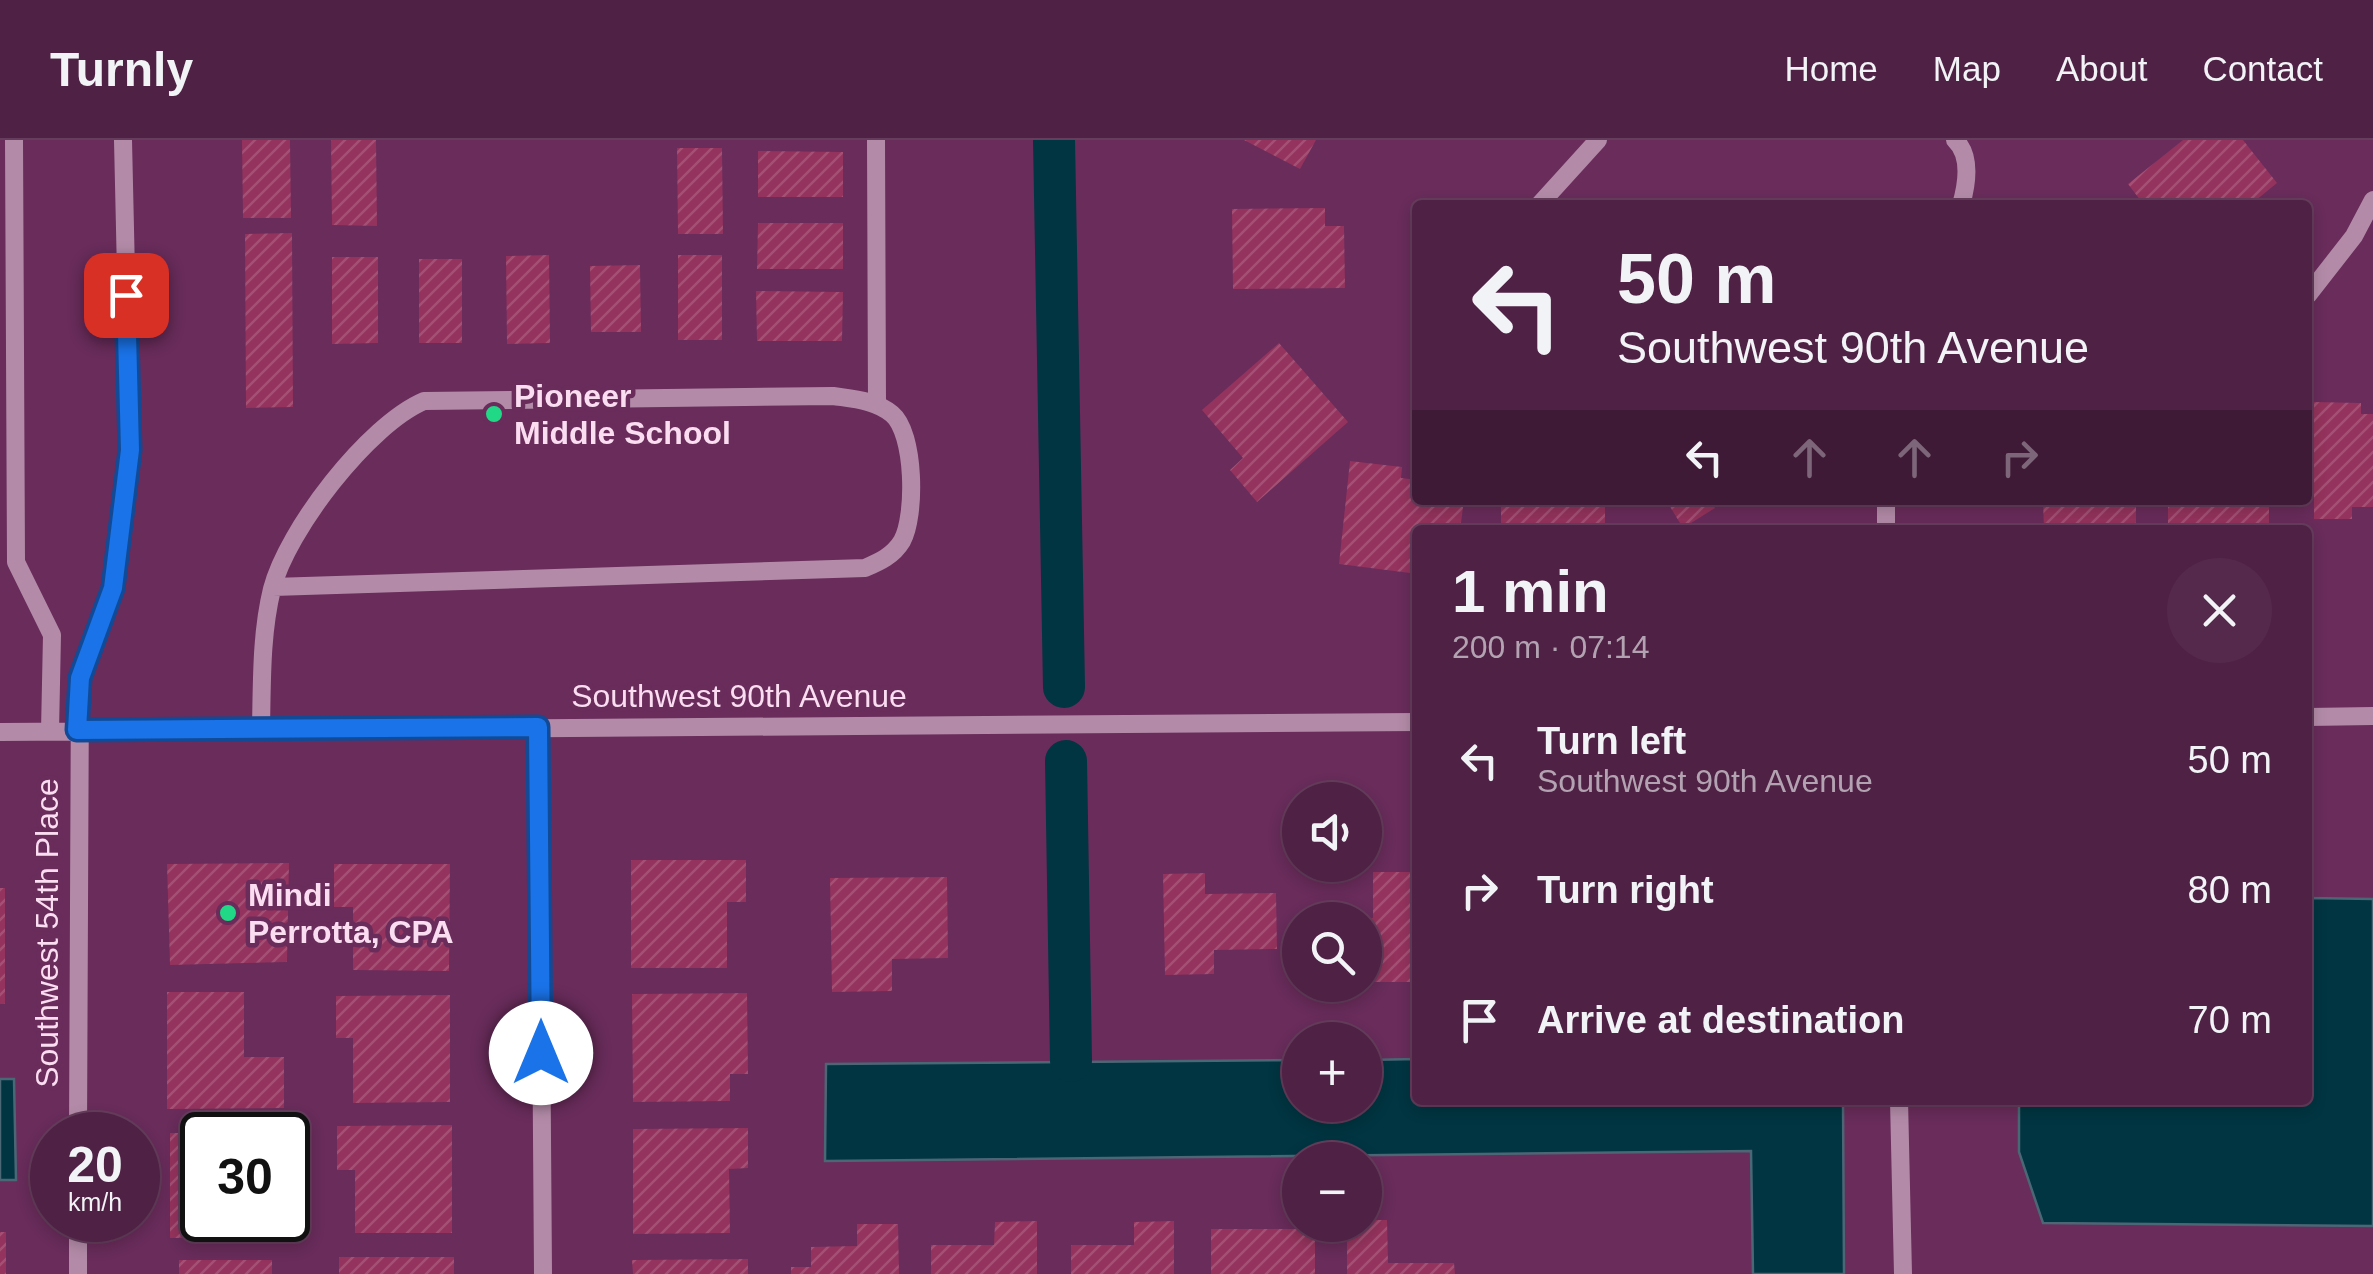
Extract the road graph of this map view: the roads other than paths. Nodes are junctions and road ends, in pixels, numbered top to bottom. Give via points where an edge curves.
1 (14, 140) edge
2 (122, 140) edge
3 (876, 140) edge
4 (1598, 140) edge
5 (1959, 143) edge
6 (1544, 200) edge
7 (1962, 200) edge
8 (2373, 200) edge
9 (2312, 290) edge
10 (877, 404) junction
11 (273, 586) junction
12 (2312, 716) edge
13 (2373, 716) edge
14 (1412, 722) edge
15 (538, 727) junction
16 (261, 728) junction
17 (77, 730) junction
18 (50, 731) junction
19 (0, 732) edge
20 (1899, 1105) edge
21 (78, 1112) edge
22 (78, 1242) edge
23 (78, 1274) edge
24 (542, 1274) edge
25 (1902, 1274) edge

1 - 18 street via 16,562 52,634
2 - 17 street, Southwest 54th Place via 130,450 113,588 80,678
3 - 10 street
4 - 6 street
5 - 7 street via 1968,170
8 - 9 street
10 - 11 street via 833,396 424,401 381,427 291,544
10 - 11 street via 904,431 910,520 888,558 865,568
11 - 16 street
12 - 13 street
14 - 15 street, Southwest 90th Avenue
15 - 16 street, Southwest 90th Avenue
15 - 24 street
16 - 17 street, Southwest 90th Avenue
17 - 18 street, Southwest 90th Avenue
17 - 21 street, Southwest 54th Place
18 - 19 street, Southwest 90th Avenue
20 - 25 street
22 - 23 street

